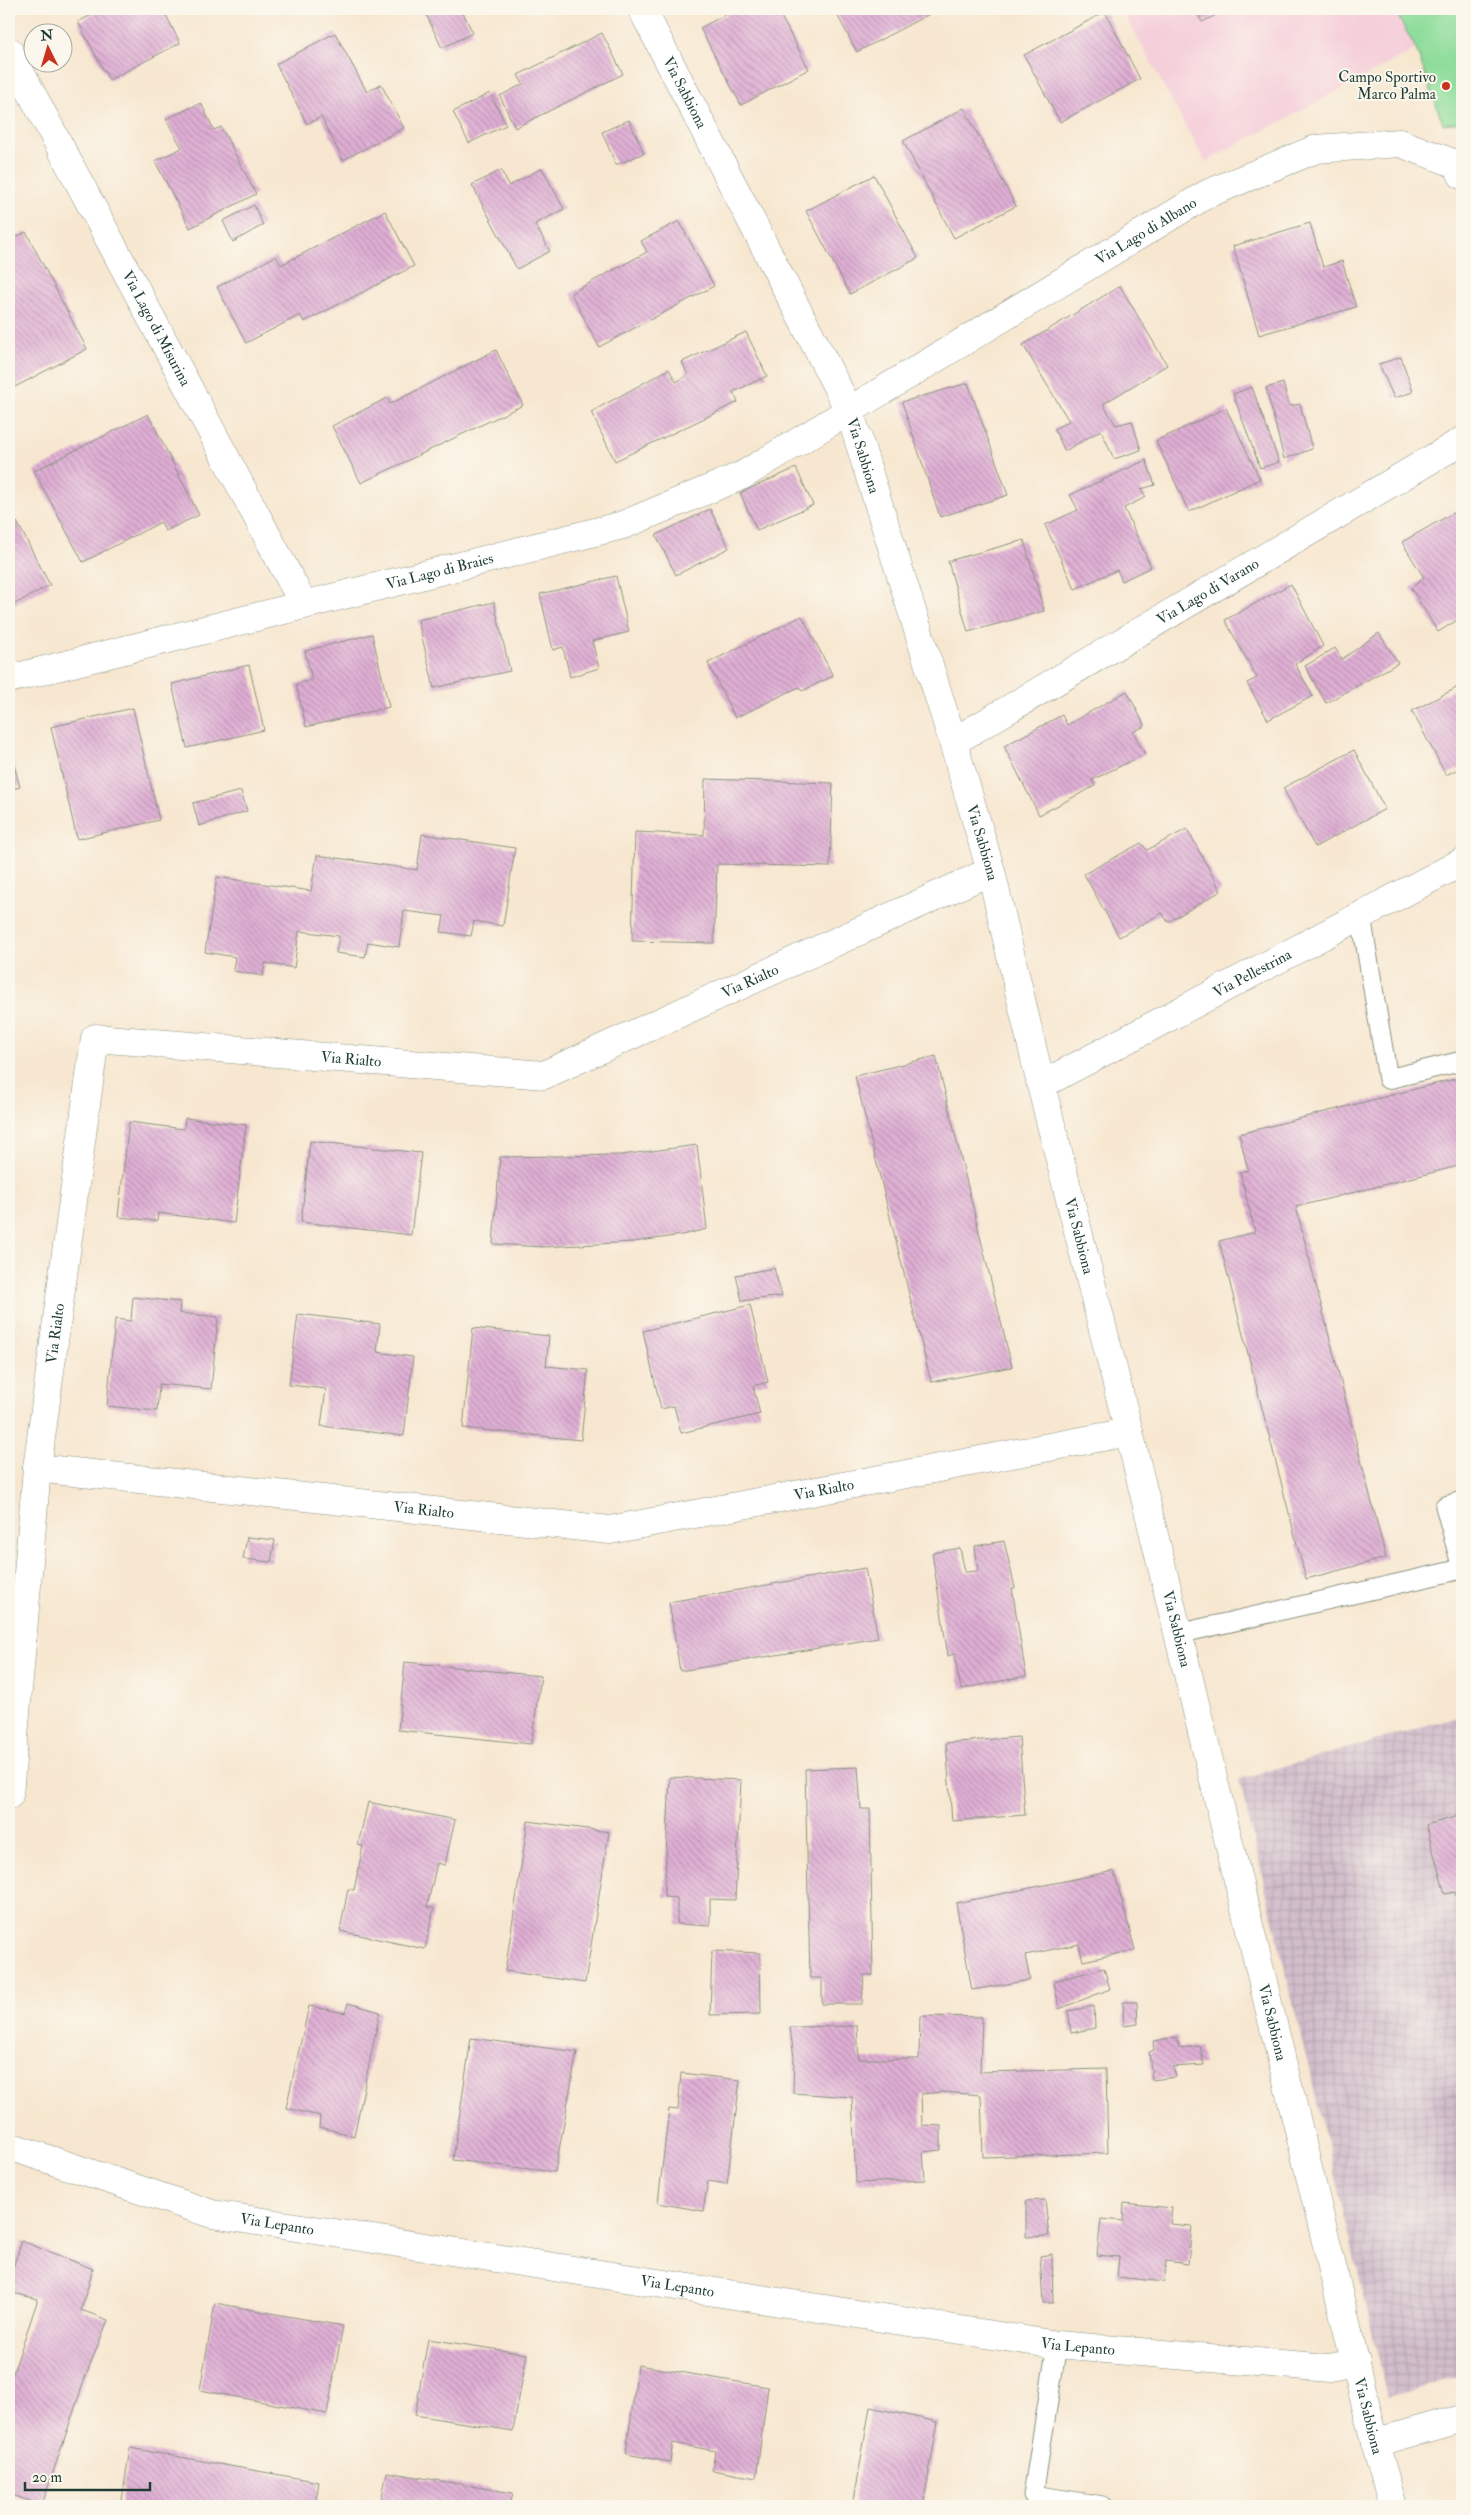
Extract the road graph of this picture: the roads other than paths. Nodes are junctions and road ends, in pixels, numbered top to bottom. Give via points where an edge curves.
1 (642, 9) edge
2 (9, 50) edge
3 (1462, 175) edge
4 (849, 410) junction
5 (1462, 441) edge
6 (304, 605) junction
7 (9, 679) edge
8 (953, 742) junction
9 (1462, 862) edge
10 (991, 871) junction
11 (1361, 916) junction
12 (1462, 1061) edge
13 (1041, 1084) junction
14 (1129, 1432) junction
15 (37, 1468) junction
16 (1462, 1501) edge
17 (1462, 1569) edge
18 (1178, 1634) junction
19 (9, 1795) edge
20 (9, 2146) edge
21 (1057, 2346) junction
22 (1356, 2363) junction
23 (1462, 2418) edge
24 (1375, 2443) junction
25 (1103, 2506) edge
26 (1393, 2506) edge

1 - 4 street, Via Sabbiona
2 - 6 street, Via Lago di Misurina
3 - 4 street, Via Lago di Albano via 1456,164 1400,143 1316,149 1207,194
4 - 6 street, Via Lago di Braies via 743,474 623,525
4 - 8 street, Via Sabbiona
5 - 8 street, Via Lago di Varano
6 - 7 street, Via Lago di Braies
8 - 10 street, Via Sabbiona
9 - 11 street, Via Pellestrina
10 - 13 street, Via Sabbiona
10 - 15 street, Via Rialto via 544,1075 94,1038
11 - 12 lane via 1388,1079
11 - 13 street, Via Pellestrina
13 - 14 street, Via Sabbiona
14 - 15 street, Via Rialto via 610,1530
14 - 18 street, Via Sabbiona
15 - 19 street
16 - 17 lane via 1445,1506
17 - 18 lane
18 - 22 street, Via Sabbiona
20 - 21 street, Via Lepanto via 212,2214
21 - 22 street, Via Lepanto via 1330,2368
21 - 25 lane via 1033,2495
22 - 24 street, Via Sabbiona
23 - 24 street
24 - 26 street, Via Sabbiona

